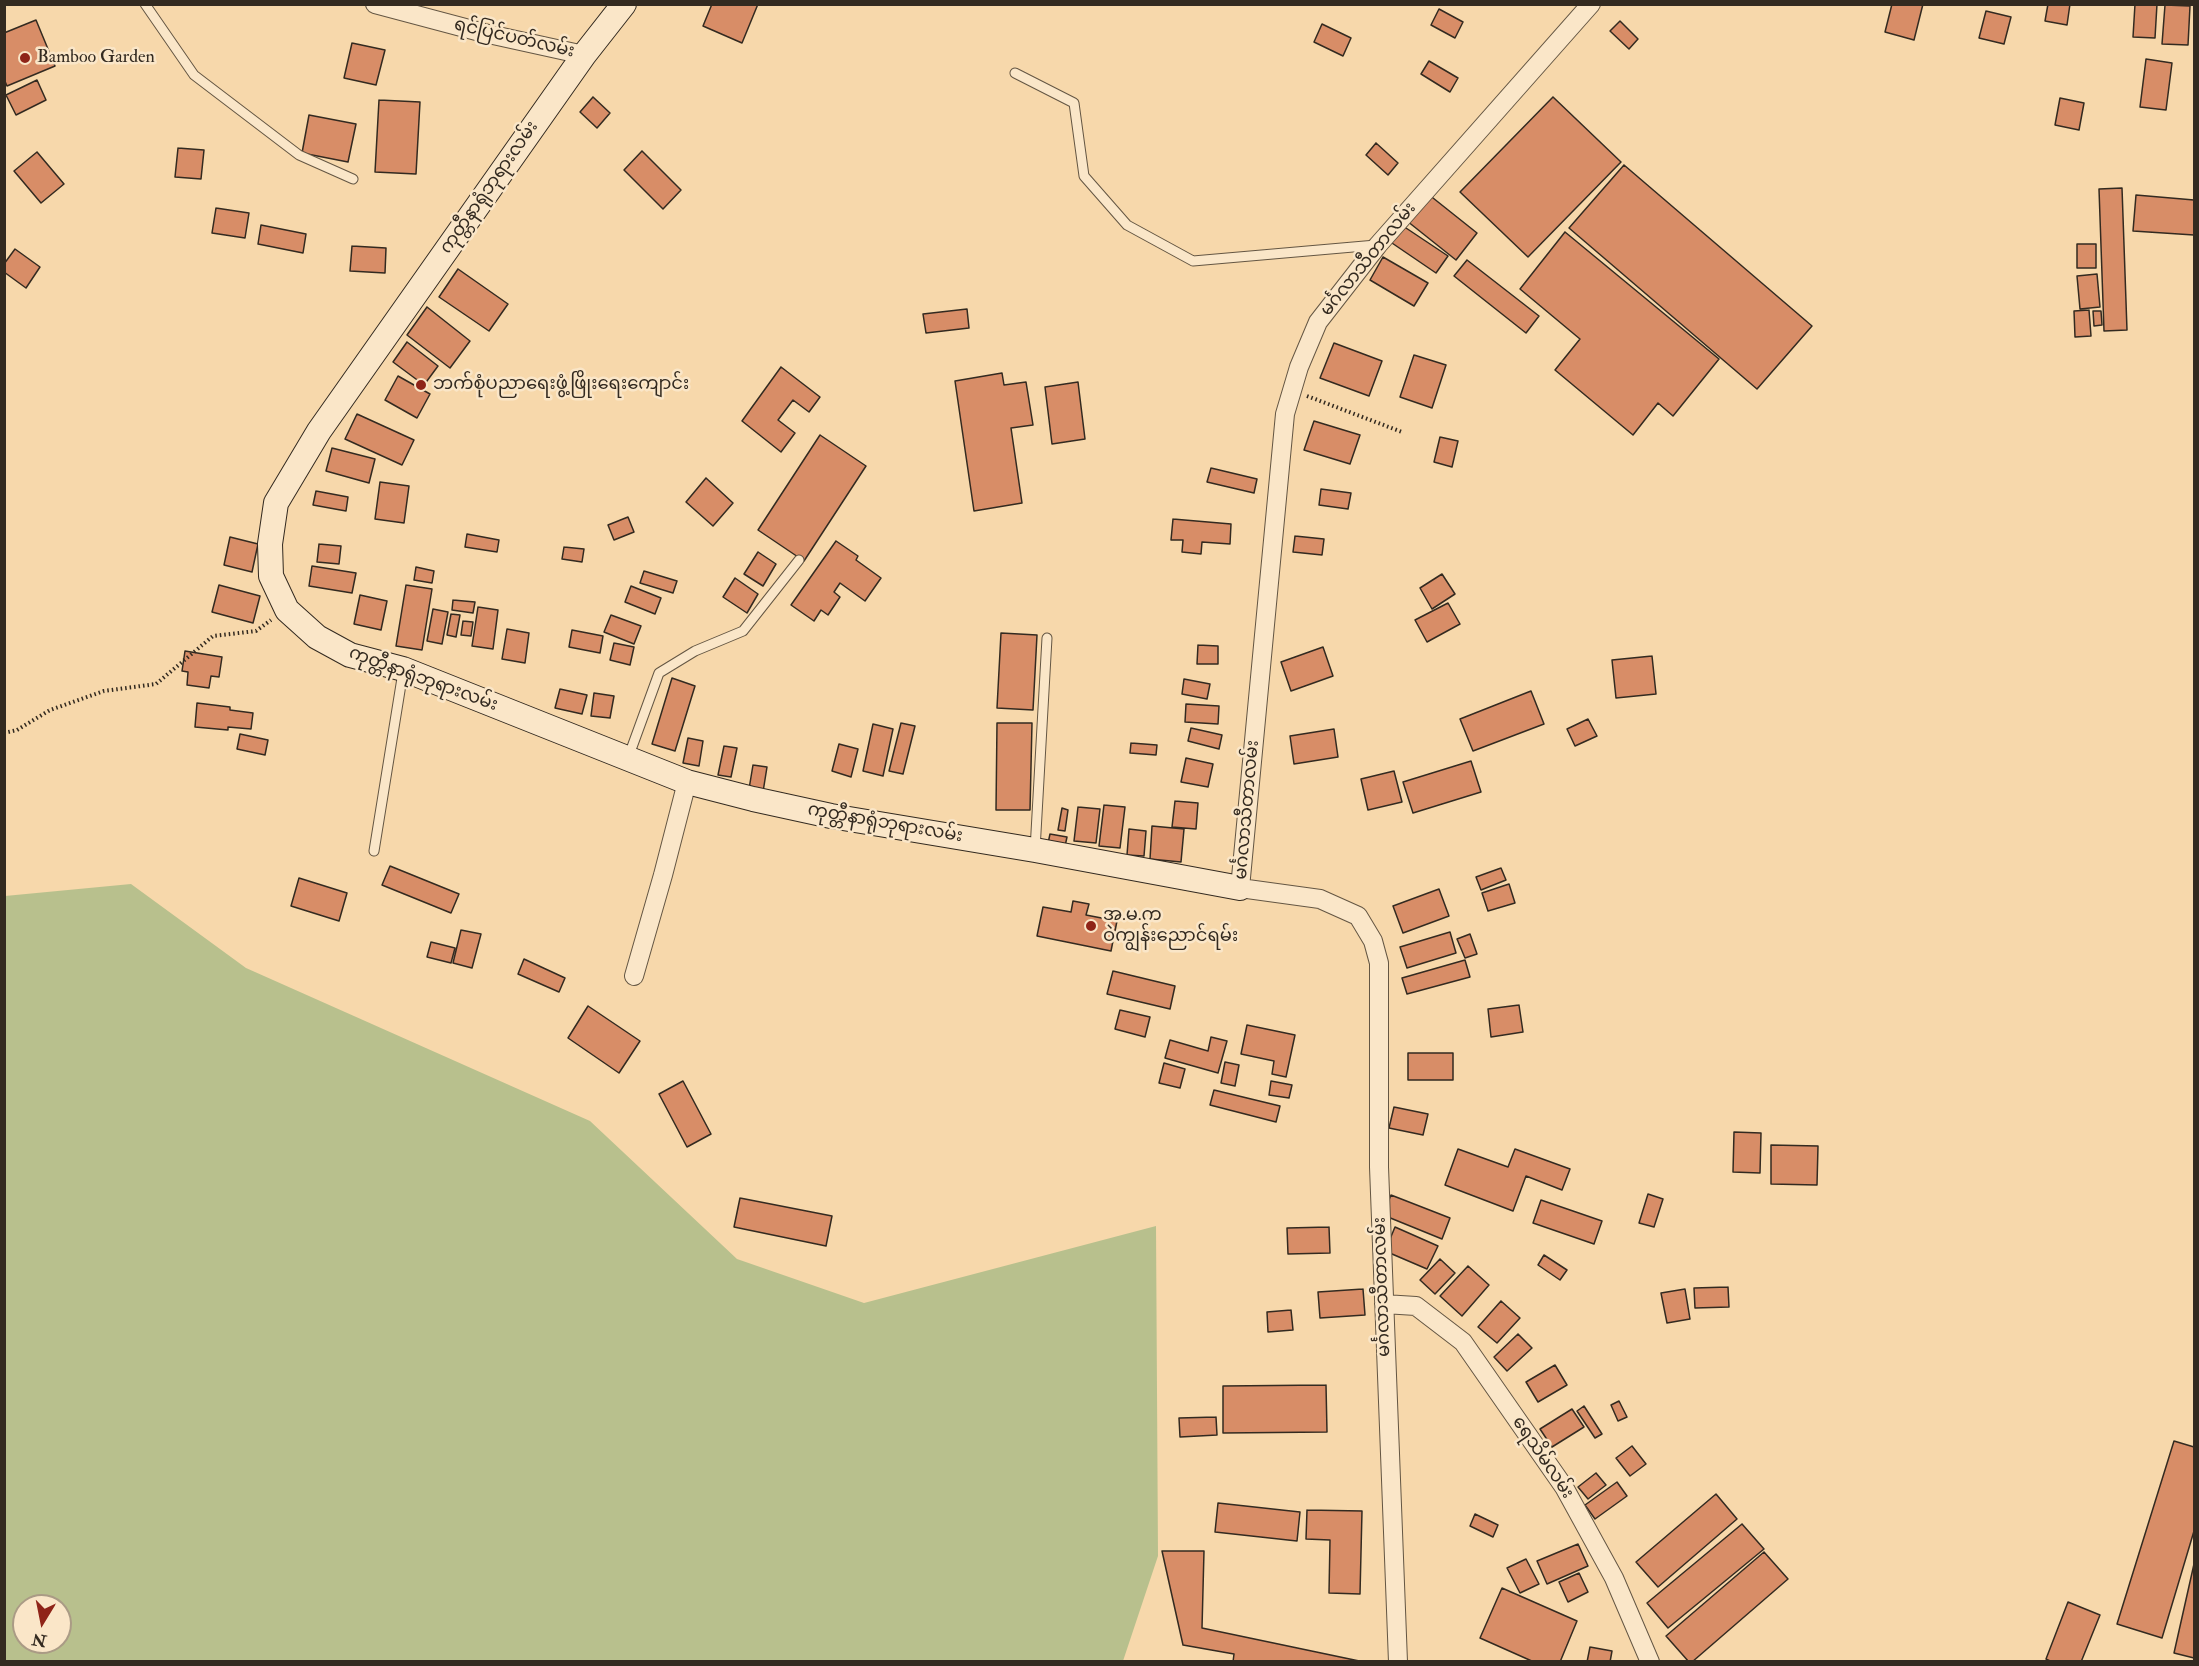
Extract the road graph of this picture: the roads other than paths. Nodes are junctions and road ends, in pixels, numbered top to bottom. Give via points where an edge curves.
1 (145, 4) edge
2 (375, 4) edge
3 (624, 4) edge
4 (1591, 4) edge
5 (584, 55) junction
6 (1015, 73) dead end
7 (353, 179) dead end
8 (1378, 245) junction
9 (799, 560) dead end
10 (1047, 639) dead end
11 (404, 669) junction
12 (628, 758) junction
13 (687, 782) junction
14 (1035, 850) junction
15 (374, 851) dead end
16 (1240, 888) junction
17 (634, 975) dead end
18 (1384, 1304) junction
19 (1398, 1662) edge
20 (1650, 1662) edge

1 - 7 lane via 194,75 299,155
2 - 5 street, ရင်ပြင်ပတ်လမ်း
3 - 5 street, ကုတ္တီနာရုံဘုရားလမ်း
4 - 8 street, မင်္ဂလာသီတာလမ်း
5 - 11 street, ကုတ္တီနာရုံဘုရားလမ်း via 319,431 276,503 270,544 271,576 286,610 317,637 350,655
6 - 8 lane via 1074,103 1084,176 1127,225 1193,261
8 - 16 street, မင်္ဂလာသီတာလမ်း via 1318,322 1299,367 1286,414
9 - 12 lane via 743,631 695,651 659,673
10 - 14 lane
11 - 12 street, ကုတ္တီနာရုံဘုရားလမ်း
11 - 15 lane
12 - 13 street, ကုတ္တီနာရုံဘုရားလမ်း
13 - 14 street, ကုတ္တီနာရုံဘုရားလမ်း via 831,816
13 - 17 street
14 - 16 street, ကုတ္တီနာရုံဘုရားလမ်း
16 - 18 street, မင်္ဂလာသီတာလမ်း via 1320,900 1358,916 1373,941 1379,963 1378,1167
18 - 19 street, မင်္ဂလာသီတာလမ်း
18 - 20 street, ရေသိမ်လမ်း via 1416,1306 1463,1342 1564,1488 1614,1578

